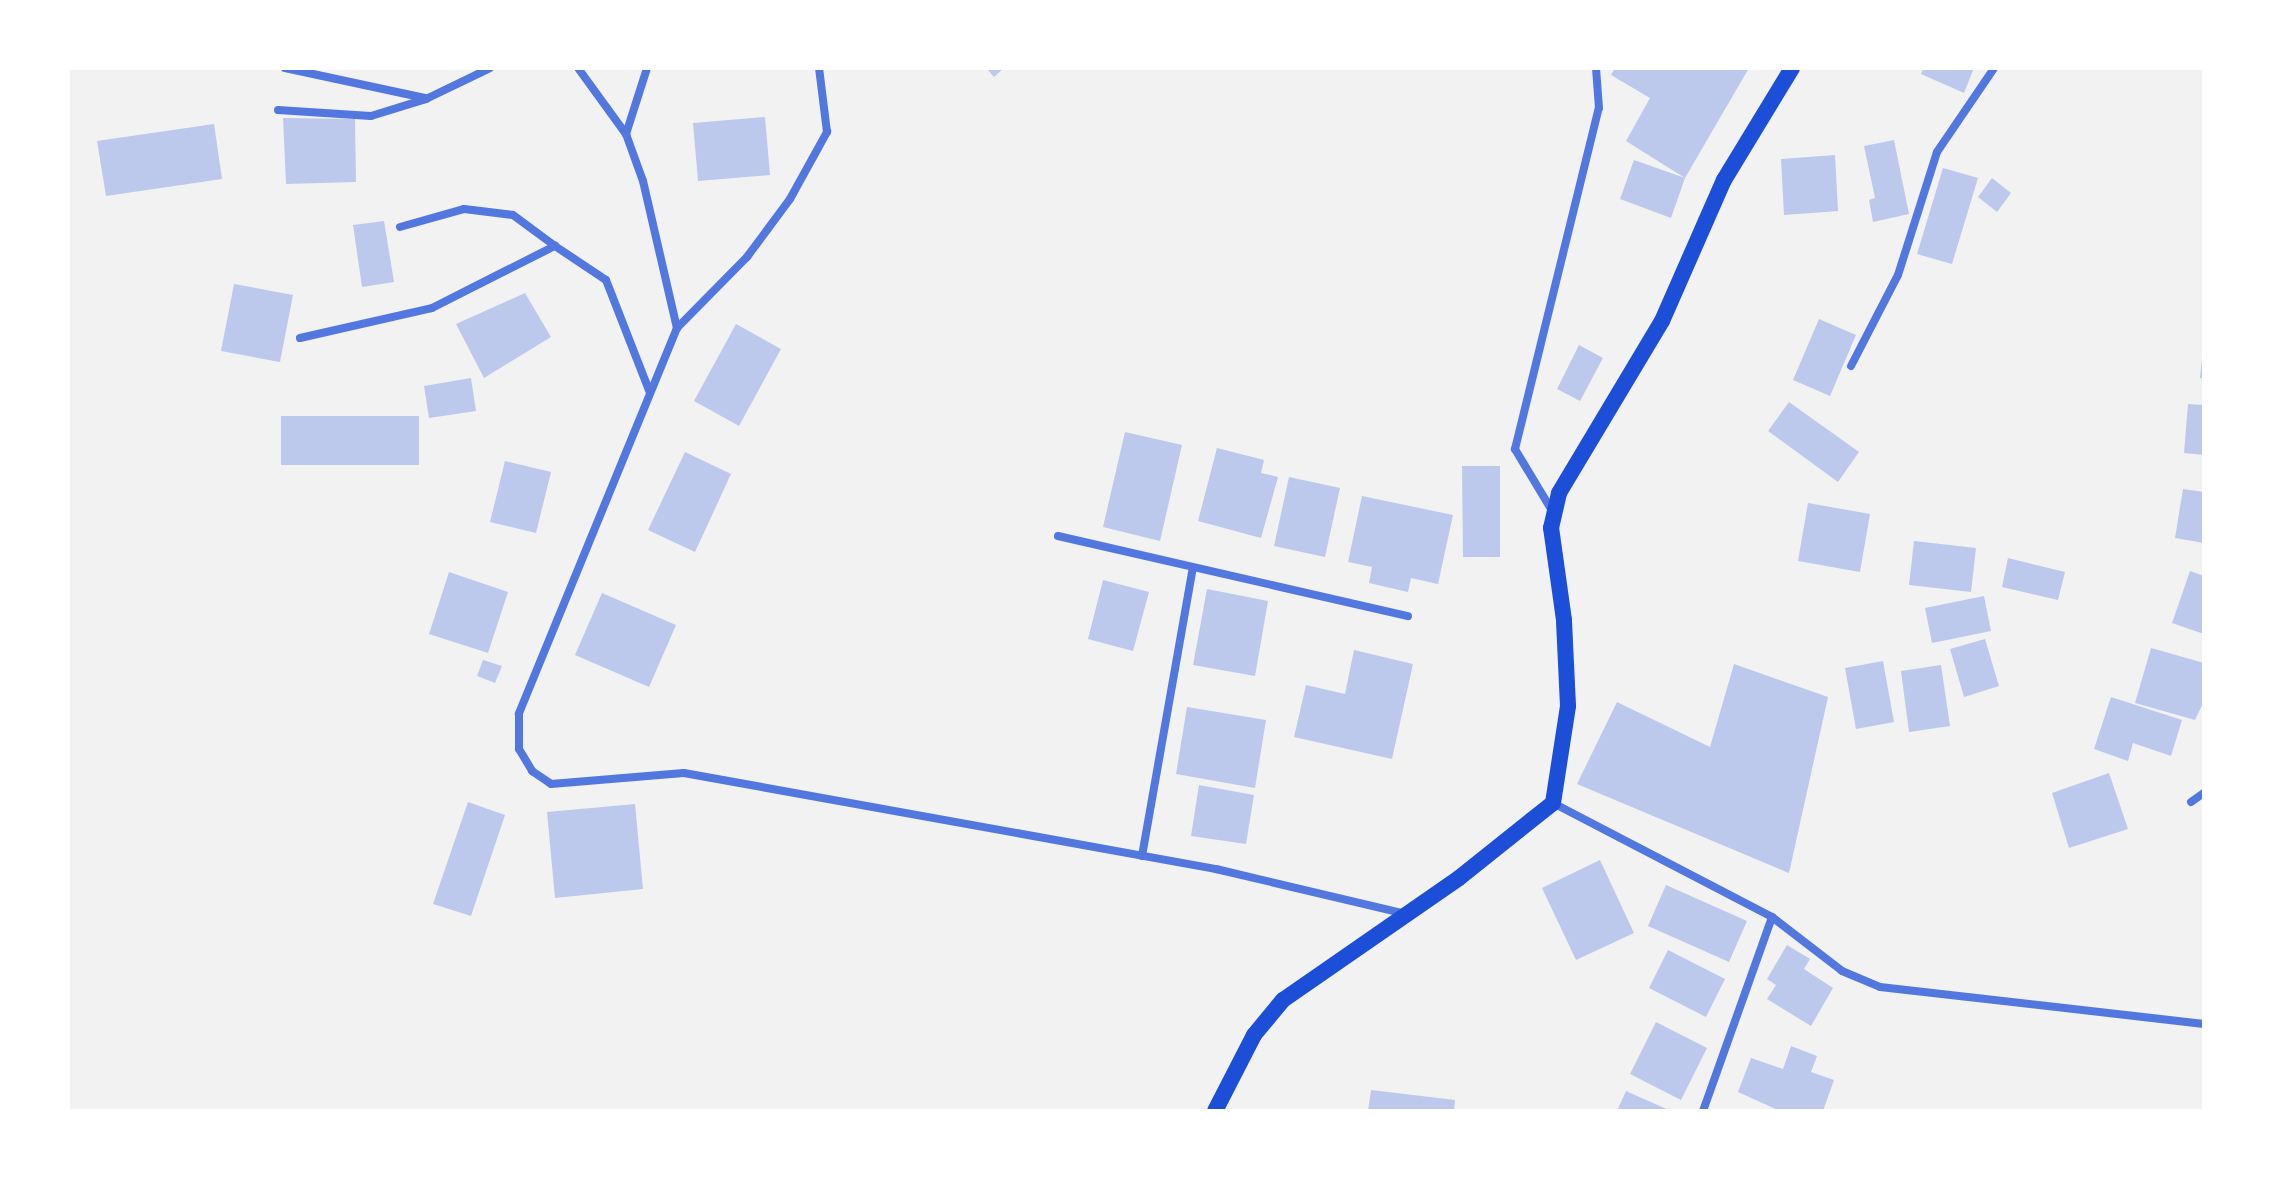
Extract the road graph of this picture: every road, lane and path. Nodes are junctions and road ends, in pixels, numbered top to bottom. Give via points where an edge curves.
1 (285, 68) edge
2 (490, 68) edge
3 (578, 68) edge
4 (647, 68) edge
5 (819, 68) edge
6 (1596, 68) edge
7 (1792, 68) edge
8 (1994, 68) edge
9 (426, 99) junction
10 (278, 110) dead end
11 (626, 134) junction
12 (400, 227) dead end
13 (555, 246) junction
14 (677, 328) junction
15 (300, 338) dead end
16 (1851, 366) dead end
17 (650, 394) junction
18 (1554, 514) junction
19 (1058, 536) dead end
20 (1193, 568) junction
21 (1408, 616) dead end
22 (2204, 793) edge
23 (2191, 802) dead end
24 (1553, 803) junction
25 (1142, 856) junction
26 (1408, 915) junction
27 (1772, 917) junction
28 (2204, 1024) edge
29 (1215, 1111) edge
30 (1703, 1111) edge

1 - 9 street
2 - 9 street
3 - 11 street
4 - 11 street
5 - 14 street via 827,132 790,199 747,257
6 - 18 street via 1599,108 1515,449
7 - 18 main road via 1724,180 1662,321 1559,493
8 - 16 street via 1937,152 1898,275
9 - 10 street via 371,116
11 - 14 street via 643,181
12 - 13 street via 464,209 513,215
13 - 15 street via 432,308
13 - 17 street via 606,280
14 - 17 street
17 - 25 street via 519,714 519,749 532,771 551,784 684,773
18 - 24 main road via 1551,528 1564,620 1568,706
19 - 20 street
20 - 21 street
20 - 25 street
22 - 23 street
24 - 26 main road
24 - 27 street
25 - 26 street
26 - 29 main road via 1283,1000 1254,1035
27 - 28 street via 1842,971 1880,987
27 - 30 street

